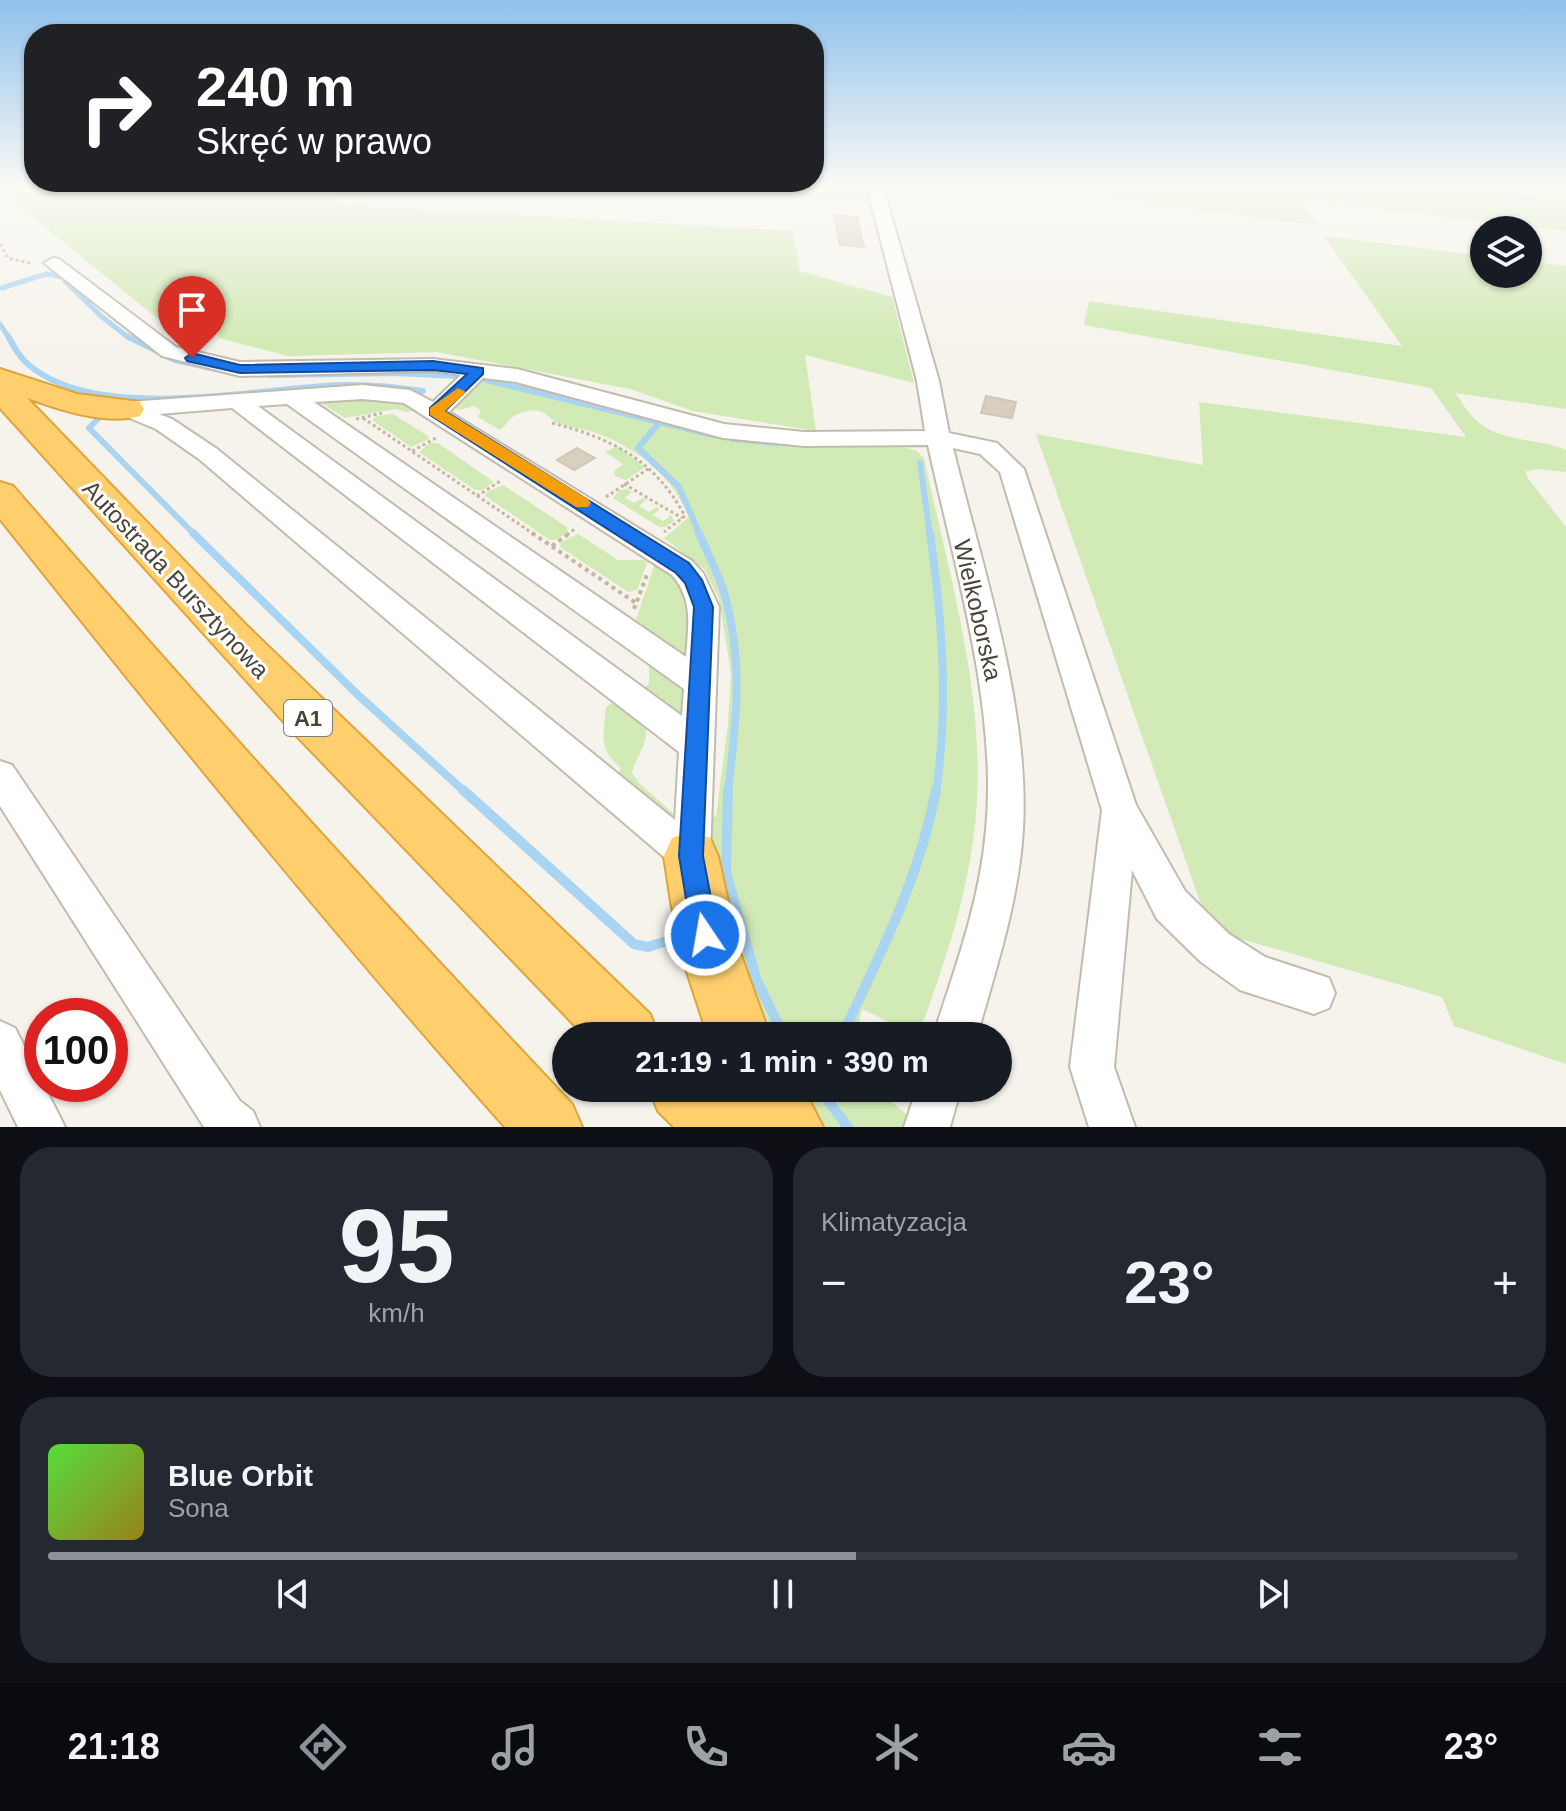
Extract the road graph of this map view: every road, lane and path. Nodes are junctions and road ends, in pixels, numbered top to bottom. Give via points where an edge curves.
1 (889, 240) edge
2 (0, 244) edge
3 (53, 263) joint
4 (478, 371) junction
5 (0, 378) edge
6 (0, 388) edge
7 (239, 403) junction
8 (303, 405) junction
9 (128, 409) junction
10 (391, 412) dead end
11 (362, 418) junction
12 (430, 420) junction
13 (552, 423) dead end
14 (938, 438) junction
15 (412, 451) junction
16 (651, 467) junction
17 (489, 472) dead end
18 (624, 484) junction
19 (0, 494) edge
20 (477, 496) junction
21 (609, 504) dead end
22 (682, 518) junction
23 (564, 520) dead end
24 (576, 528) junction
25 (588, 536) dead end
26 (659, 536) dead end
27 (552, 546) junction
28 (652, 560) dead end
29 (636, 603) junction
30 (652, 651) junction
31 (700, 684) junction
32 (696, 745) junction
33 (0, 776) edge
34 (1120, 810) junction
35 (691, 856) junction
36 (1314, 993) dead end
37 (614, 1022) edge
38 (734, 1022) edge
39 (959, 1022) edge
40 (0, 1043) edge
41 (695, 1102) edge
42 (775, 1102) edge
43 (42, 1127) edge
44 (237, 1127) edge
45 (549, 1127) edge
46 (720, 1127) edge
47 (790, 1127) edge
48 (1112, 1127) edge

1 - 14 street, Wielkoborska
2 - 3 path via 8,258 26,265
3 - 4 street via 169,352 240,369 433,365
4 - 12 street
4 - 14 street via 517,376 723,431 804,439
5 - 9 highway via 73,403
6 - 37 highway, Autostrada Bursztynowa / A1 via 330,740
7 - 8 street
7 - 9 street
7 - 32 street
8 - 11 path via 322,407 343,421
8 - 12 street via 380,392 410,397
8 - 30 street
9 - 35 street via 164,424 208,454
10 - 11 path
11 - 15 path
12 - 15 path via 436,438
12 - 31 street via 682,568 704,607
13 - 16 path via 600,436
14 - 34 street via 988,448 1012,469
14 - 39 street, Wielkoborska via 999,703 1006,792 1000,870
15 - 20 path
16 - 18 path
16 - 22 path via 672,491
17 - 20 path via 502,480
18 - 21 path via 603,499
18 - 22 path
19 - 45 highway via 390,954
20 - 27 path
22 - 26 path
23 - 24 path
24 - 25 path
24 - 27 path
27 - 29 path
28 - 29 path
29 - 30 path via 630,620 662,642
30 - 31 street
31 - 32 street
32 - 35 street
33 - 44 street via 224,1117
34 - 36 street via 1171,905 1215,948 1255,975
34 - 48 street via 1092,1067
35 - 38 highway via 711,958
40 - 43 street
41 - 46 highway
42 - 47 highway

